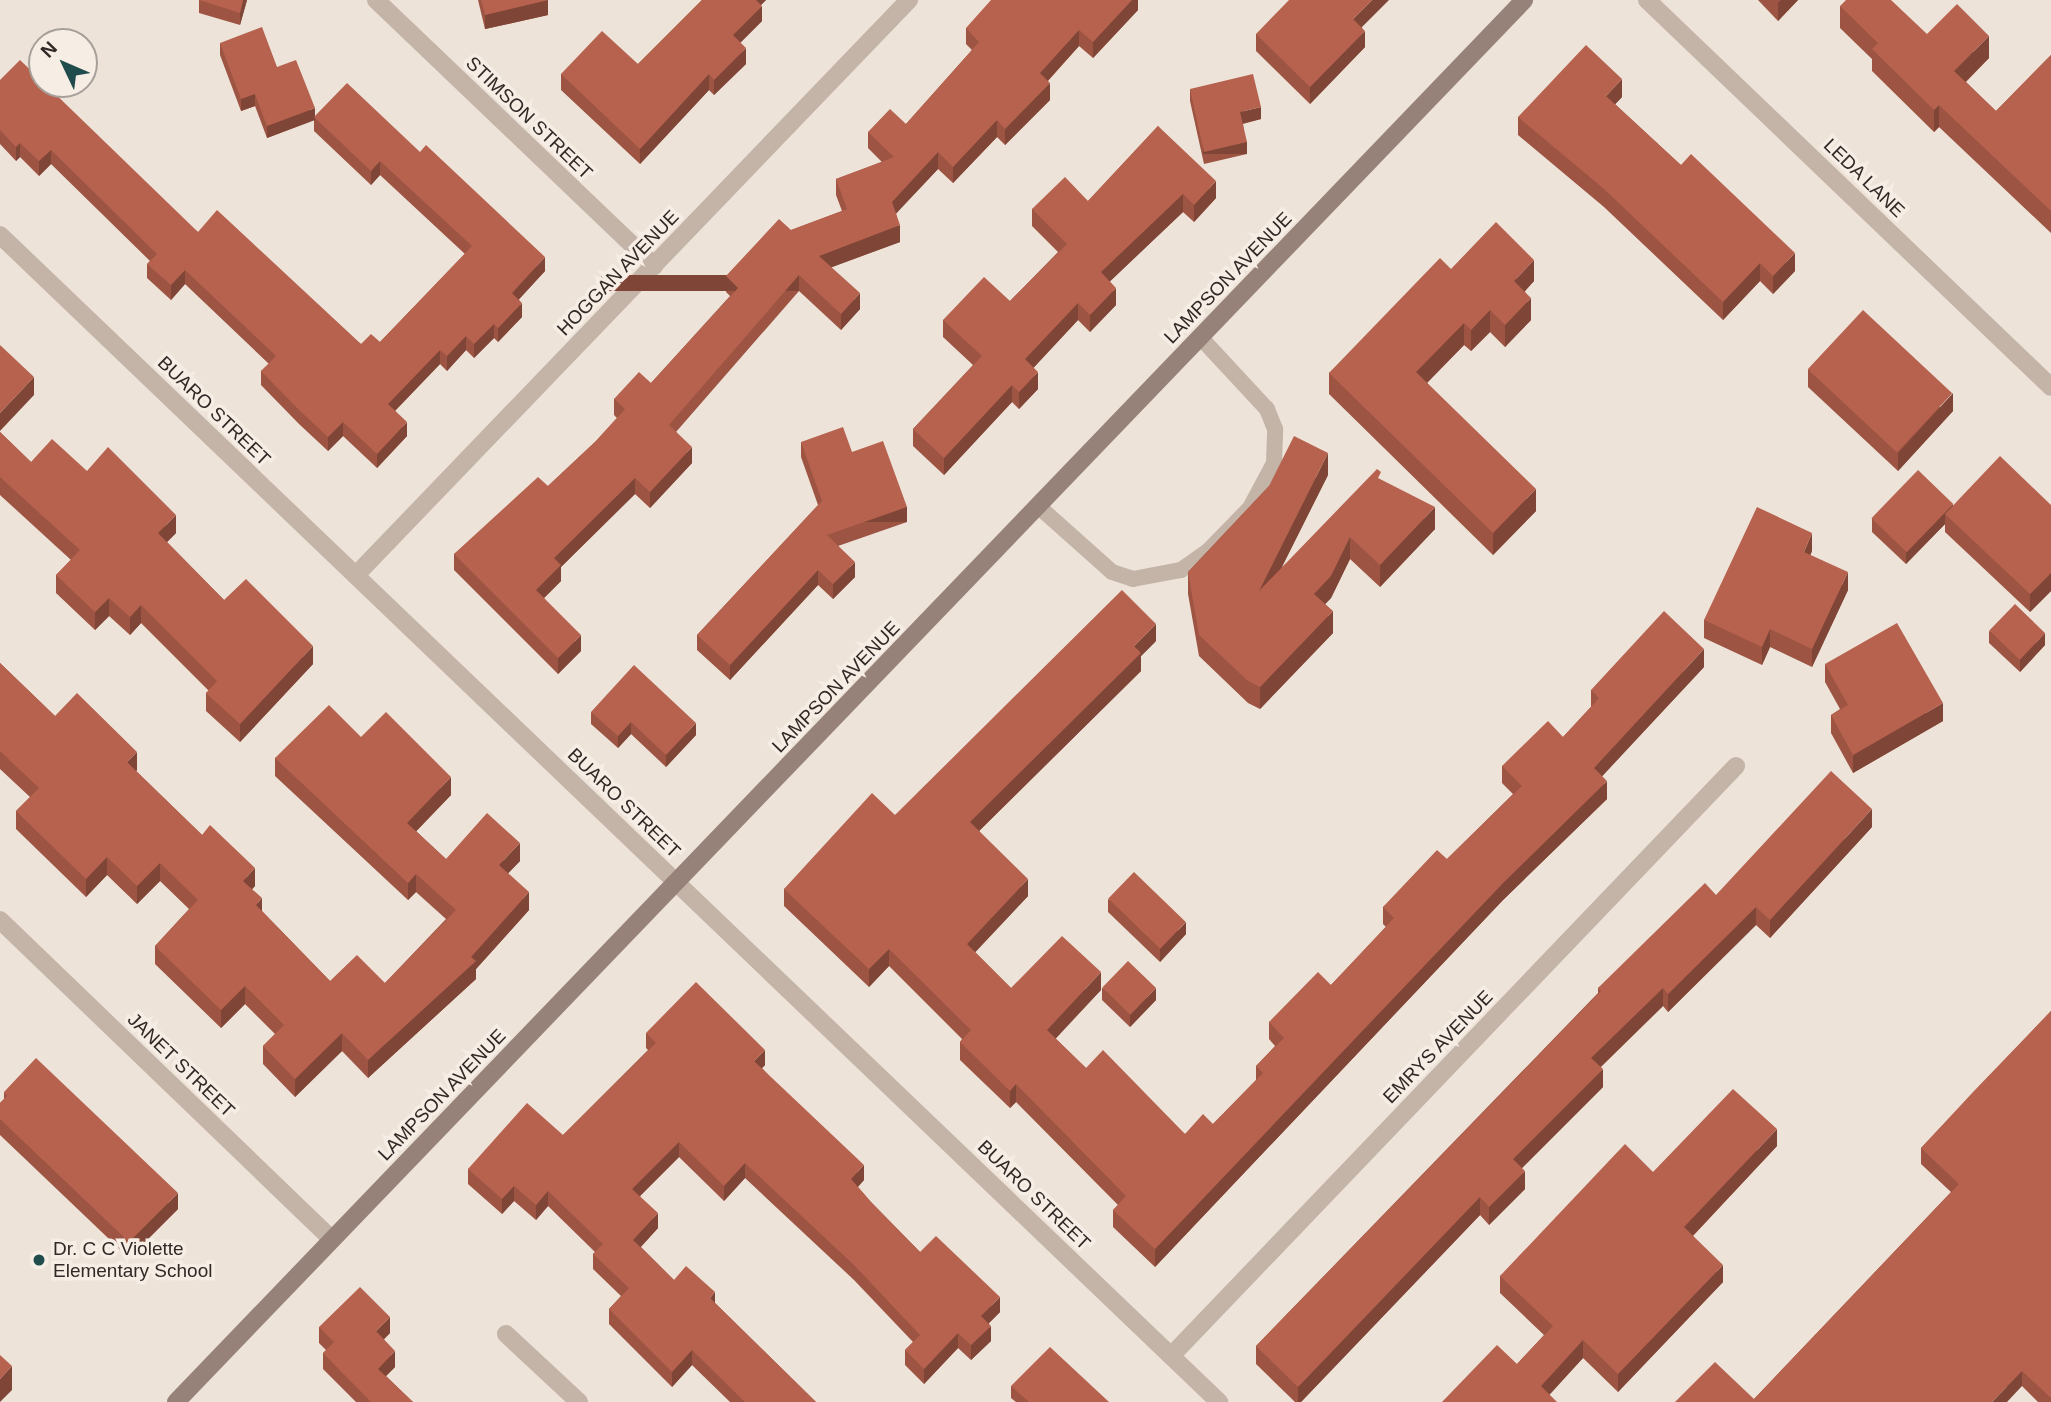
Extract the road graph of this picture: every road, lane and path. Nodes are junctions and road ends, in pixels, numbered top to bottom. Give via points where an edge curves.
1 (376, 0) edge
2 (909, 0) edge
3 (1524, 0) edge
4 (1647, 0) edge
5 (0, 235) edge
6 (654, 266) junction
7 (1200, 337) junction
8 (2051, 387) edge
9 (1038, 506) junction
10 (356, 575) junction
11 (1736, 766) dead end
12 (677, 883) junction
13 (0, 920) edge
14 (332, 1239) junction
15 (506, 1334) dead end
16 (1171, 1356) junction
17 (176, 1402) edge
18 (579, 1402) edge
19 (1219, 1402) edge

1 - 6 street, STIMSON STREET
2 - 6 street, HOGGAN AVENUE
3 - 7 street, LAMPSON AVENUE
4 - 8 street, LEDA LANE
5 - 10 street, BUARO STREET
6 - 10 street, HOGGAN AVENUE
7 - 9 street, LAMPSON AVENUE
7 - 9 lane via 1267,409 1275,429 1274,463 1250,508 1208,551 1181,570 1133,579 1112,572
9 - 12 street, LAMPSON AVENUE
10 - 12 street, BUARO STREET
11 - 16 street, EMRYS AVENUE
12 - 14 street, LAMPSON AVENUE
12 - 16 street, BUARO STREET
13 - 14 street, JANET STREET
14 - 17 street, LAMPSON AVENUE
15 - 18 street
16 - 19 street, BUARO STREET

